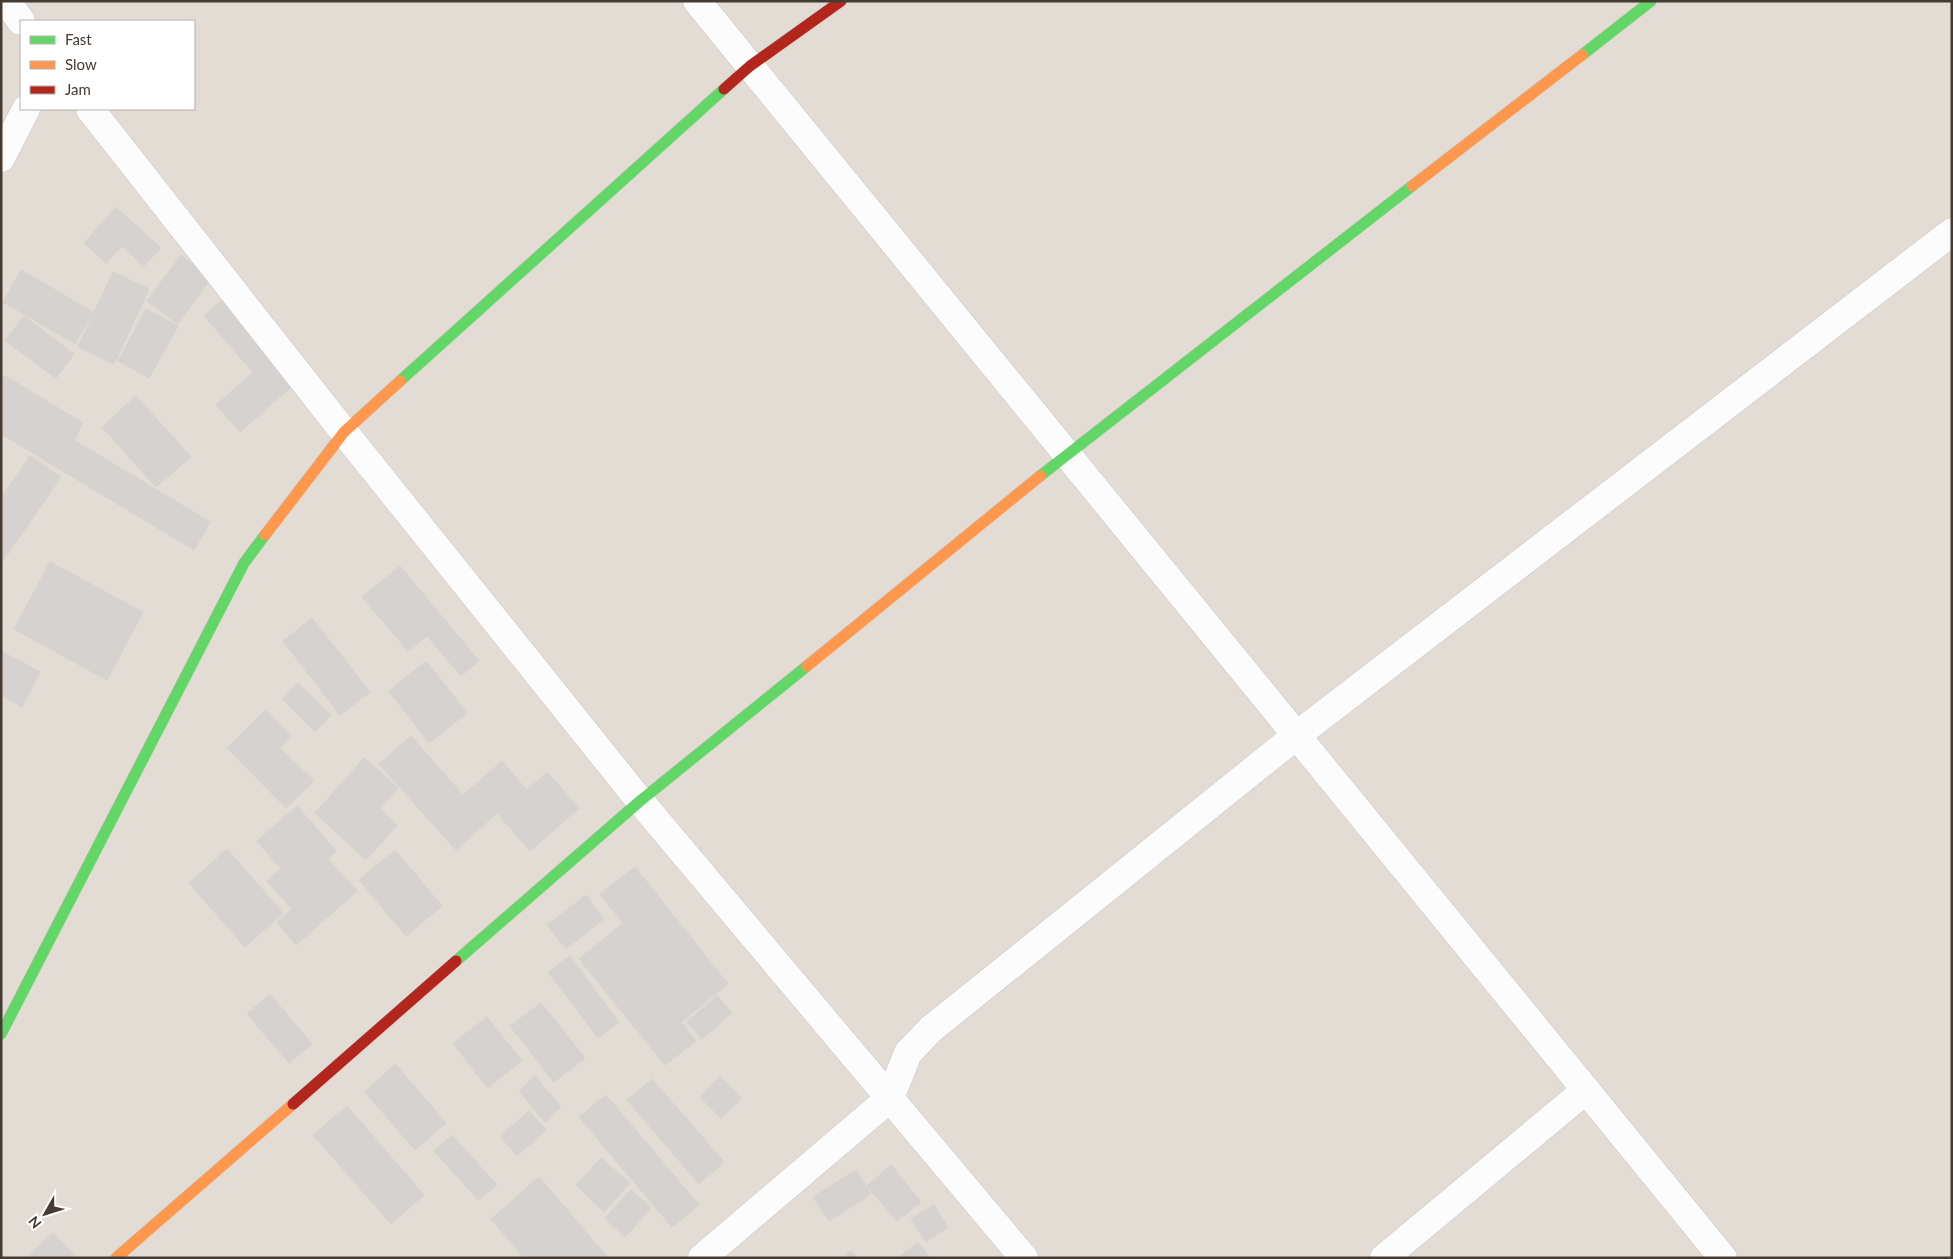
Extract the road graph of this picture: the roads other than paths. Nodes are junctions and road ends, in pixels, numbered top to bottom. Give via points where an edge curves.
1 (6, 1) edge
2 (697, 1) edge
3 (841, 1) edge
4 (1651, 1) edge
5 (20, 20) edge
6 (750, 66) junction
7 (25, 110) edge
8 (91, 110) edge
9 (1, 158) edge
10 (1952, 232) edge
11 (344, 432) junction
12 (1067, 454) junction
13 (1297, 735) junction
14 (640, 801) junction
15 (1, 1034) edge
16 (1586, 1090) junction
17 (890, 1098) junction
18 (116, 1258) edge
19 (702, 1258) edge
20 (1024, 1258) edge
21 (1384, 1258) edge
22 (1723, 1258) edge

1 - 5 street
2 - 6 street
3 - 6 street
4 - 12 street
6 - 11 street
6 - 12 street
7 - 9 street
8 - 11 street
10 - 13 street
11 - 14 street
11 - 15 street via 244,563
12 - 13 street
12 - 14 street
13 - 16 street
13 - 17 street via 931,1029 908,1053
14 - 17 street
14 - 18 street
16 - 21 street
16 - 22 street
17 - 19 street
17 - 20 street

